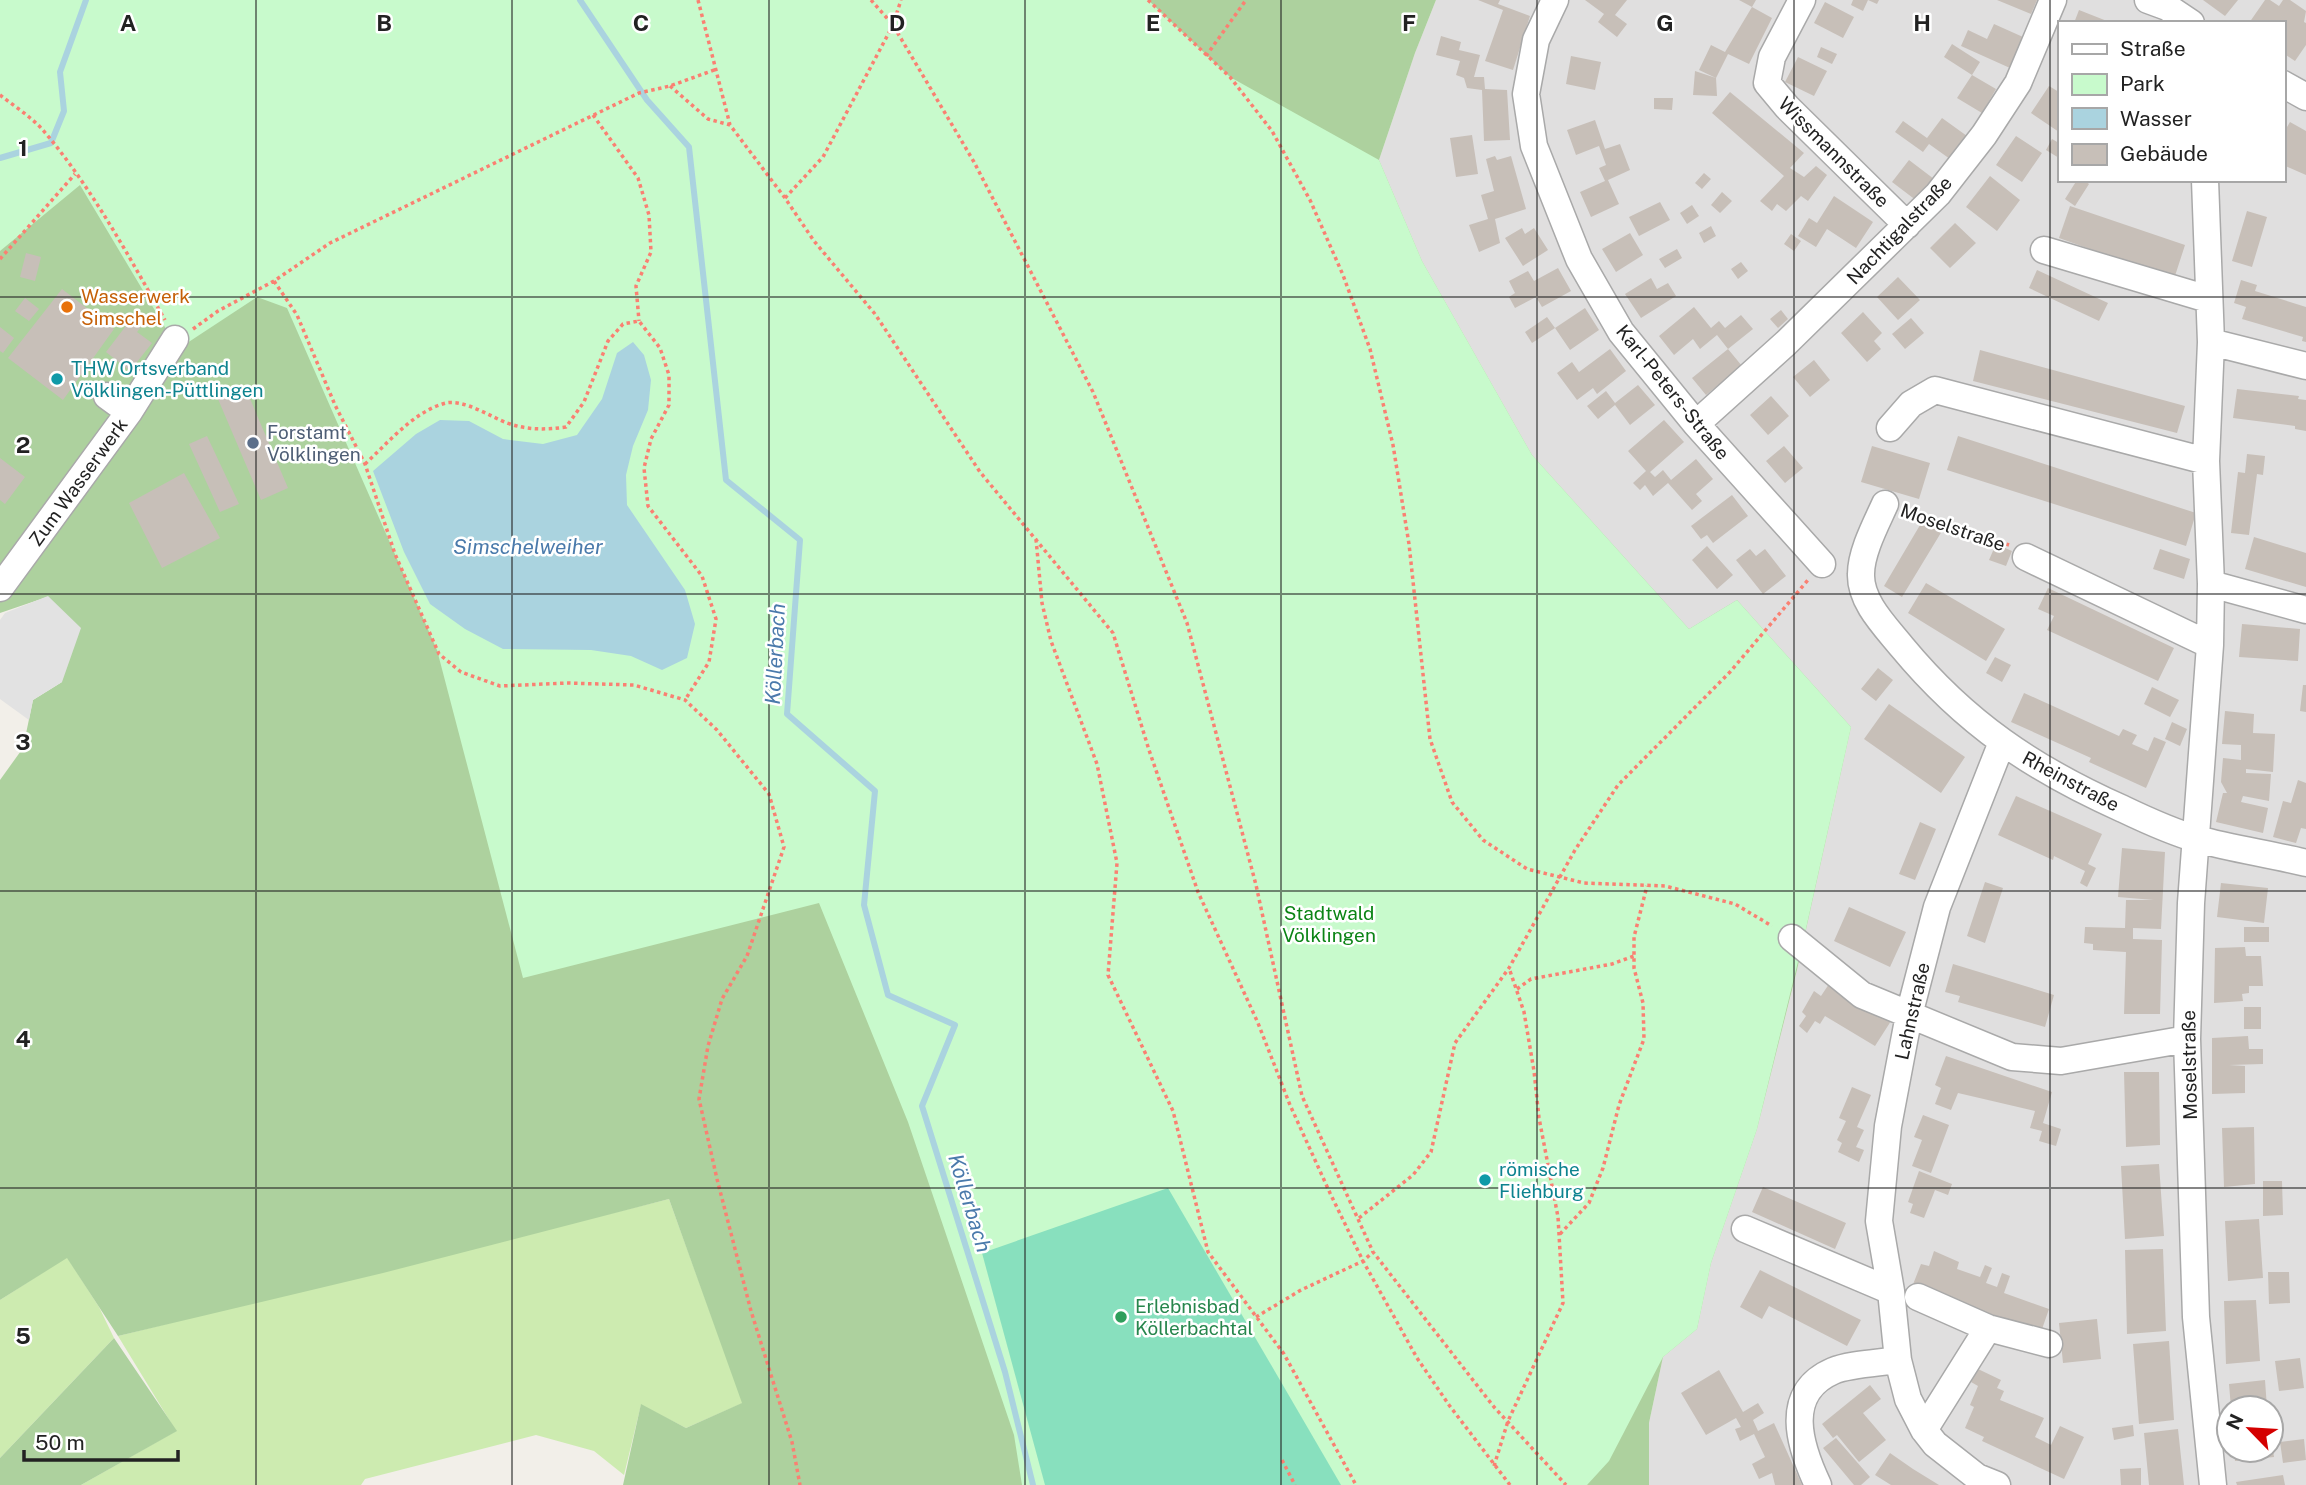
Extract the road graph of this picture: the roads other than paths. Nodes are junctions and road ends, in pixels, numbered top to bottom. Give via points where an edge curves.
1 (1555, 0) edge
2 (1802, 0) edge
3 (2053, 0) edge
4 (2159, 2) edge
5 (2188, 21) edge
6 (2285, 85) edge
7 (2306, 96) edge
8 (2205, 182) edge
9 (1907, 225) junction
10 (2044, 250) dead end
11 (2208, 299) junction
12 (175, 339) road end
13 (2211, 342) junction
14 (2306, 366) edge
15 (107, 396) dead end
16 (129, 412) junction
17 (1696, 424) junction
18 (1890, 428) dead end
19 (2206, 461) junction
20 (1885, 504) road end
21 (2026, 557) road end
22 (1822, 564) road end
23 (2211, 584) junction
24 (0, 588) edge
25 (2306, 610) edge
26 (1881, 622) joint
27 (2210, 645) junction
28 (2002, 742) junction
29 (2196, 838) junction
30 (2306, 863) edge
31 (1792, 938) road end
32 (1909, 1015) junction
33 (2187, 1039) junction
34 (1745, 1229) dead end
35 (1891, 1291) junction
36 (1918, 1297) dead end
37 (1988, 1328) junction
38 (2049, 1343) dead end
39 (1898, 1360) junction
40 (1924, 1430) junction
41 (1818, 1485) edge
42 (1997, 1485) edge
43 (2213, 1485) edge

1 - 17 street, Karl-Peters-Straße via 1536,40 1526,94 1534,146 1579,259 1621,332
2 - 9 street, Wissmannstraße via 1772,57 1767,83
3 - 9 street, Nachtigalstraße via 2018,83 1938,194
4 - 5 street
6 - 7 street
8 - 11 street, Moselstraße
9 - 17 street, Nachtigalstraße
10 - 11 street
11 - 13 street, Moselstraße
12 - 16 street, Zum Wasserwerk
13 - 14 street
13 - 19 street, Moselstraße
15 - 16 street
16 - 24 street, Zum Wasserwerk
17 - 22 street, Karl-Peters-Straße
18 - 19 street via 1911,404 1935,390
19 - 23 street, Moselstraße
20 - 26 street, Moselstraße via 1861,574 1866,597
21 - 27 street, Moselstraße
23 - 25 street
23 - 27 street, Moselstraße
26 - 28 street, Rheinstraße via 1917,665
27 - 29 street, Moselstraße
28 - 29 street, Rheinstraße via 2082,791
28 - 32 street, Lahnstraße via 1937,907
29 - 30 street, Rheinstraße
29 - 33 street, Moselstraße
31 - 32 street via 1862,995
32 - 33 street via 2012,1057 2061,1061
32 - 35 street, Lahnstraße via 1888,1126 1880,1221
33 - 43 street, Moselstraße via 2196,1317
34 - 35 street
35 - 39 street, Lahnstraße
36 - 37 street
37 - 38 street
37 - 40 street
39 - 40 street, Lahnstraße via 1908,1399
39 - 41 street via 1834,1370 1815,1382 1802,1399 1799,1428
40 - 42 street, Lahnstraße via 1977,1477

